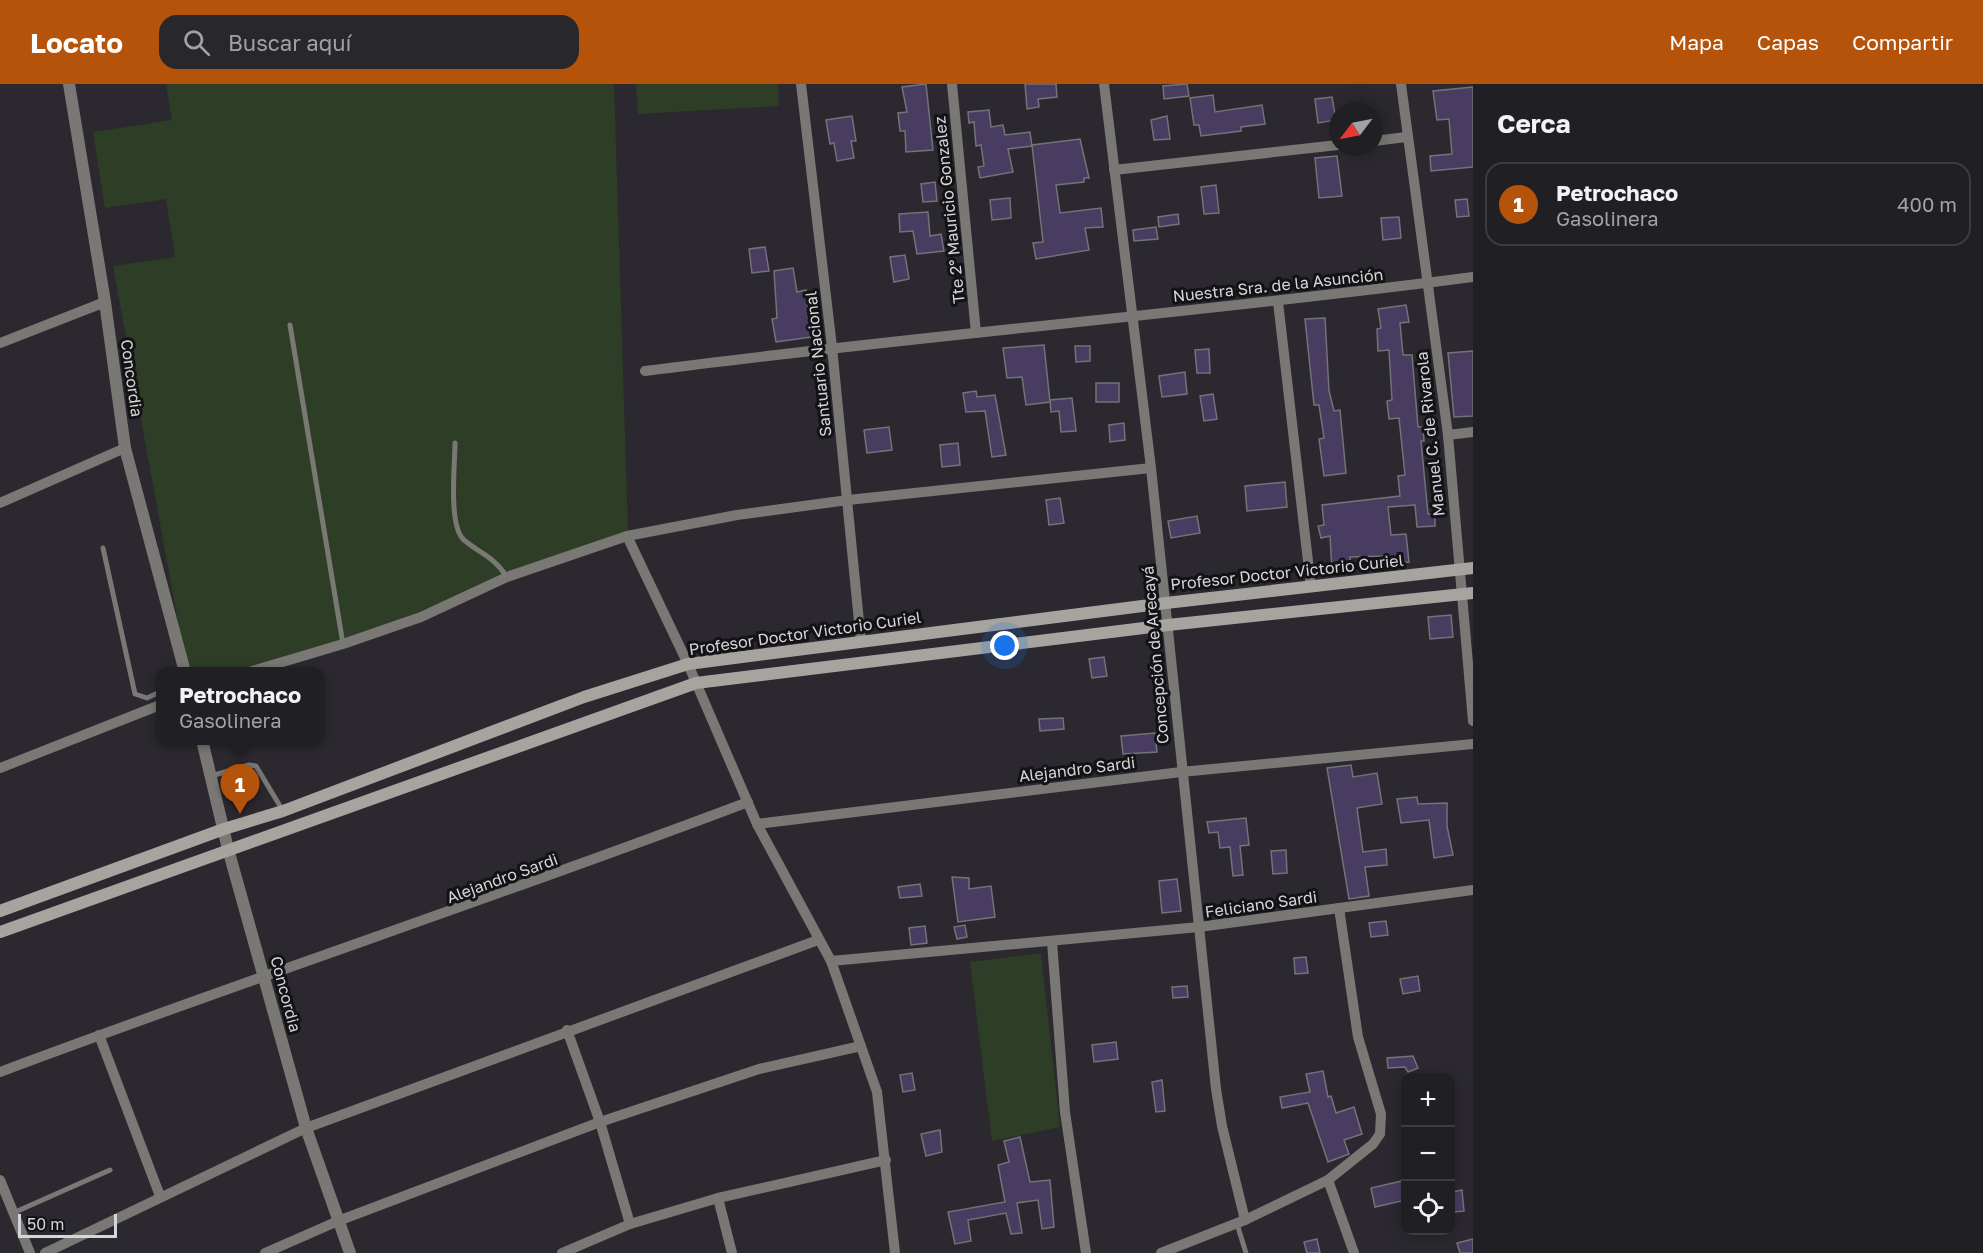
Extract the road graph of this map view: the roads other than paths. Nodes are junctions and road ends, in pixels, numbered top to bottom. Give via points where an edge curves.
1 (69, 84) edge
2 (801, 84) edge
3 (952, 84) edge
4 (1104, 84) edge
5 (1401, 84) edge
6 (1406, 137) junction
7 (1383, 140) edge
8 (1329, 146) edge
9 (1114, 170) junction
10 (1473, 277) edge
11 (1427, 283) junction
12 (105, 302) junction
13 (1278, 302) junction
14 (1132, 316) junction
15 (290, 325) dead end
16 (976, 333) junction
17 (0, 343) edge
18 (832, 347) junction
19 (645, 371) dead end
20 (1473, 432) edge
21 (1448, 435) junction
22 (455, 443) dead end
23 (125, 447) junction
24 (1151, 468) junction
25 (848, 500) junction
26 (0, 503) edge
27 (627, 536) junction
28 (103, 548) dead end
29 (1473, 568) edge
30 (1458, 569) junction
31 (507, 577) junction
32 (1311, 587) junction
33 (1465, 590) edge
34 (1166, 603) junction
35 (1168, 625) junction
36 (861, 642) junction
37 (344, 644) junction
38 (688, 664) junction
39 (184, 667) edge
40 (266, 667) edge
41 (696, 682) junction
42 (156, 694) edge
43 (156, 707) edge
44 (1473, 721) edge
45 (1473, 744) edge
46 (203, 745) edge
47 (0, 768) edge
48 (1181, 772) junction
49 (211, 776) junction
50 (747, 802) junction
51 (283, 810) junction
52 (757, 824) junction
53 (224, 829) junction
54 (228, 849) junction
55 (1473, 890) edge
56 (1339, 908) junction
57 (0, 911) edge
58 (1199, 927) junction
59 (0, 932) edge
60 (818, 940) junction
61 (1052, 942) junction
62 (831, 961) junction
63 (264, 975) junction
64 (567, 1030) junction
65 (99, 1035) junction
66 (861, 1046) junction
67 (0, 1072) edge
68 (600, 1122) junction
69 (306, 1128) junction
70 (886, 1160) junction
71 (110, 1170) dead end
72 (0, 1180) edge
73 (1328, 1180) junction
74 (160, 1196) junction
75 (718, 1198) junction
76 (13, 1213) junction
77 (338, 1221) junction
78 (1241, 1222) junction
79 (630, 1224) junction
80 (30, 1253) edge
81 (45, 1253) edge
82 (265, 1253) edge
83 (350, 1253) edge
84 (562, 1253) edge
85 (732, 1253) edge
86 (895, 1253) edge
87 (1086, 1253) edge
88 (1161, 1253) edge
89 (1246, 1253) edge
90 (1354, 1253) edge

1 - 12 street, Concordia
2 - 18 street, Santuario Nacional
3 - 16 street, Tte 2° Mauricio Gonzalez
4 - 9 street, Concepción de Arecayá
5 - 6 street
6 - 7 street
6 - 11 street, Manuel C. de Rivarola
8 - 9 street
9 - 14 street, Concepción de Arecayá
10 - 11 street, Nuestra Sra. de la Asunción
11 - 13 street, Nuestra Sra. de la Asunción
11 - 21 street, Manuel C. de Rivarola
12 - 17 street
12 - 23 street, Concordia
13 - 14 street, Nuestra Sra. de la Asunción
13 - 32 street
14 - 16 street, Nuestra Sra. de la Asunción
14 - 24 street, Concepción de Arecayá
15 - 37 lane
16 - 18 street, Nuestra Sra. de la Asunción
18 - 19 street, Nuestra Sra. de la Asunción
18 - 25 street, Santuario Nacional
20 - 21 street
21 - 30 street, Manuel C. de Rivarola
22 - 31 lane via 457,529 463,539 496,562
23 - 26 street
23 - 39 street, Concordia
24 - 25 street
24 - 34 street, Concepción de Arecayá
25 - 27 street via 737,515
25 - 36 street, Santuario Nacional
27 - 31 street
27 - 38 street
28 - 42 lane via 135,694 147,698
29 - 30 main road, Profesor Doctor Victorio Curiel
30 - 32 main road, Profesor Doctor Victorio Curiel
30 - 33 street, Manuel C. de Rivarola
31 - 37 street via 434,612
32 - 34 main road, Profesor Doctor Victorio Curiel
33 - 35 main road, Profesor Doctor Victorio Curiel
33 - 44 street, Manuel C. de Rivarola
34 - 35 street, Concepción de Arecayá
34 - 36 main road, Profesor Doctor Victorio Curiel
35 - 41 main road, Profesor Doctor Victorio Curiel
35 - 48 street, Concepción de Arecayá
36 - 38 main road, Profesor Doctor Victorio Curiel
37 - 40 street
38 - 41 street
38 - 51 main road, Profesor Doctor Victorio Curiel via 584,697
41 - 50 street
41 - 54 main road, Profesor Doctor Victorio Curiel
43 - 47 street
45 - 48 street, Alejandro Sardi
46 - 49 street, Concordia
48 - 52 street, Alejandro Sardi
48 - 58 street, Concepción de Arecayá
49 - 51 lane via 256,766
49 - 53 street, Concordia
50 - 52 street
50 - 63 street, Alejandro Sardi via 476,904
51 - 53 main road, Profesor Doctor Victorio Curiel
52 - 60 street
53 - 54 street, Concordia
53 - 57 main road, Profesor Doctor Victorio Curiel
54 - 59 main road, Profesor Doctor Victorio Curiel
54 - 63 street, Concordia
55 - 56 street, Feliciano Sardi
56 - 58 street, Feliciano Sardi
56 - 73 street via 1358,1037 1381,1114 1380,1134 1373,1144
58 - 61 street, Feliciano Sardi
58 - 78 street, Concepción de Arecayá via 1220,1117
60 - 62 street
60 - 64 street
61 - 62 street, Feliciano Sardi
61 - 87 street via 1065,1112
62 - 66 street
63 - 65 street, Alejandro Sardi
63 - 69 street, Concordia
64 - 68 street
64 - 69 street
65 - 67 street, Alejandro Sardi
65 - 74 street
66 - 68 street via 759,1069
66 - 70 street via 877,1092
68 - 77 street
68 - 79 street
69 - 74 street
69 - 77 street, Concordia
70 - 75 street
70 - 86 street
71 - 76 lane
72 - 76 street
73 - 78 street
73 - 90 street
74 - 81 street
75 - 79 street
75 - 85 street
76 - 80 street
77 - 82 street
77 - 83 street, Concordia
78 - 88 street
78 - 89 lane
79 - 84 street

